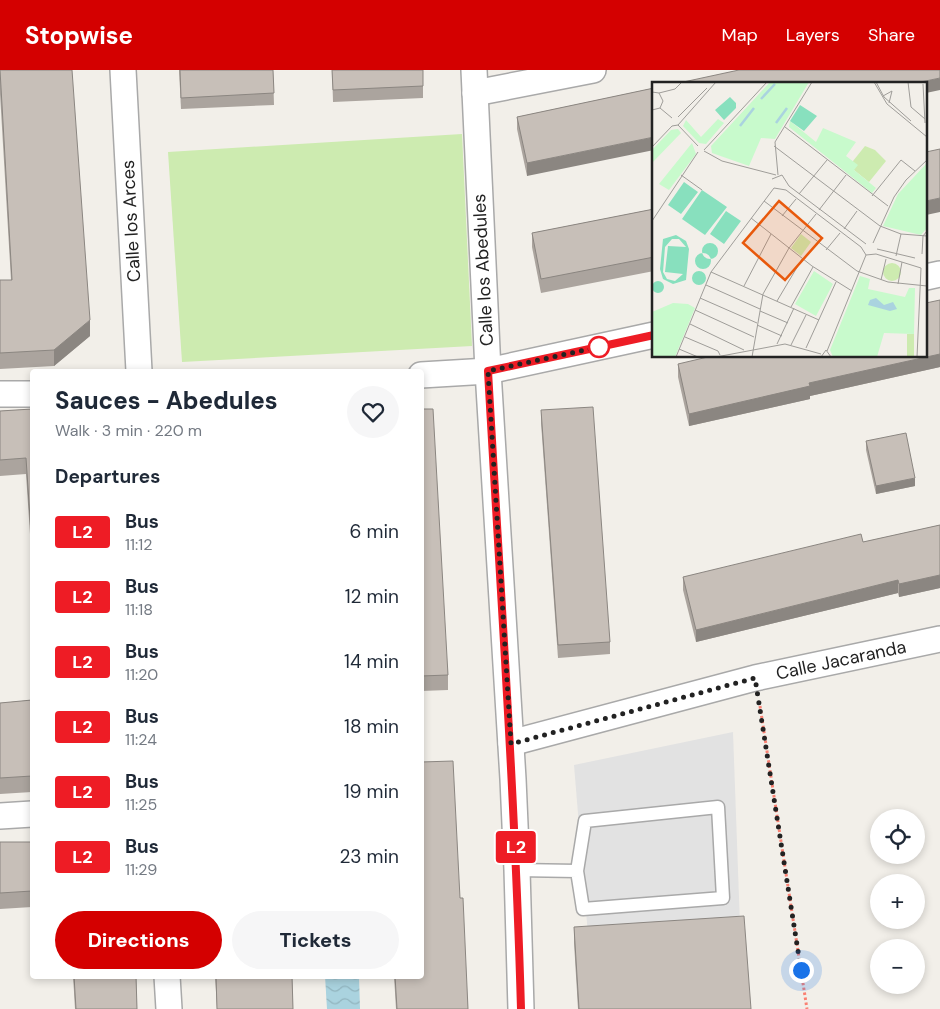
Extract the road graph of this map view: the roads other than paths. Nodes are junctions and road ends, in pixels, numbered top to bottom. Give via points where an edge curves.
1 (123, 70) edge
2 (592, 70) edge
3 (475, 82) edge
4 (652, 335) edge
5 (139, 369) edge
6 (488, 371) junction
7 (424, 375) edge
8 (0, 394) edge
9 (30, 394) edge
10 (940, 639) edge
11 (511, 744) junction
12 (30, 814) edge
13 (0, 816) edge
14 (517, 870) junction
15 (577, 871) junction
16 (167, 979) edge
17 (169, 1009) edge
18 (521, 1009) edge

1 - 5 street, Calle los Arces
2 - 3 street
3 - 6 street, Calle los Abedules
4 - 6 street
6 - 7 street
6 - 11 street, Calle los Abedules
8 - 9 street
10 - 11 street, Calle Jacaranda via 755,678
11 - 14 street, Calle los Abedules
12 - 13 street
14 - 15 lane
14 - 18 street, Calle los Abedules
15 - 15 lane via 583,909 723,898 718,808 585,821
16 - 17 street

